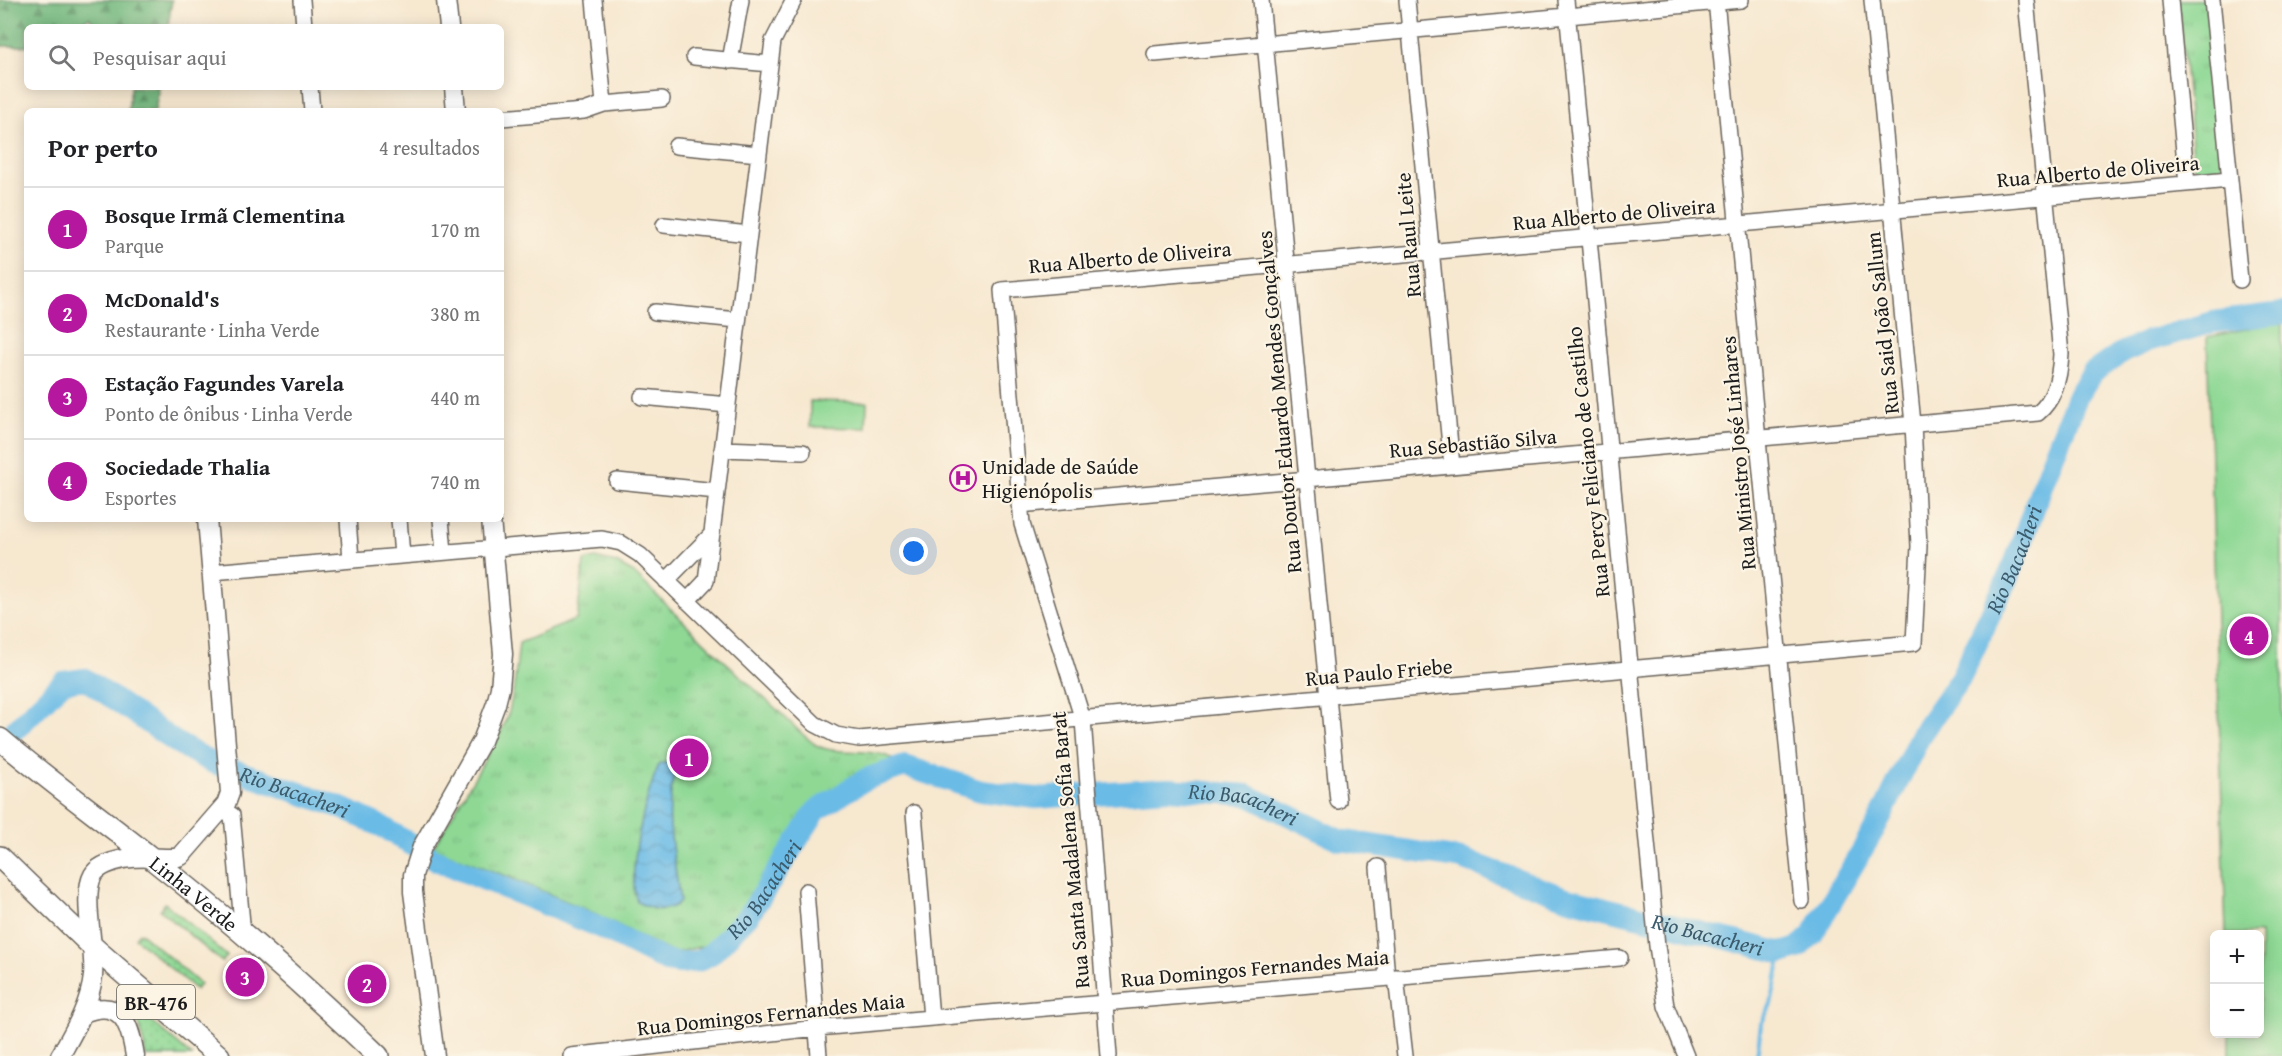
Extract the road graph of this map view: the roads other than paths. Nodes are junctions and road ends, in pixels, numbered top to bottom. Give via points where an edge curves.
1 (302, 0) edge
2 (446, 0) edge
3 (594, 0) edge
4 (741, 0) edge
5 (794, 0) edge
6 (1261, 0) edge
7 (1407, 0) edge
8 (1564, 0) edge
9 (1741, 0) edge
10 (1872, 0) edge
11 (2026, 0) edge
12 (2170, 0) edge
13 (2212, 0) edge
14 (1716, 1) edge
15 (1566, 16) junction
16 (304, 24) edge
17 (449, 24) edge
18 (1410, 30) junction
19 (1265, 44) junction
20 (1155, 54) dead end
21 (694, 57) dead end
22 (730, 61) junction
23 (770, 64) junction
24 (310, 90) edge
25 (454, 90) edge
26 (662, 99) dead end
27 (604, 104) junction
28 (312, 108) edge
29 (456, 108) edge
30 (504, 118) edge
31 (676, 146) dead end
32 (759, 154) junction
33 (2230, 180) junction
34 (2187, 184) junction
35 (2046, 197) junction
36 (1892, 210) junction
37 (1737, 224) junction
38 (664, 225) dead end
39 (749, 234) junction
40 (1588, 237) junction
41 (1431, 252) junction
42 (1287, 264) junction
43 (2240, 280) dead end
44 (1002, 290) joint
45 (656, 312) dead end
46 (738, 320) junction
47 (642, 397) dead end
48 (728, 405) junction
49 (1913, 424) junction
50 (1757, 438) junction
51 (722, 449) junction
52 (803, 452) dead end
53 (1608, 452) junction
54 (1452, 466) junction
55 (1307, 479) junction
56 (617, 481) dead end
57 (717, 491) junction
58 (1019, 505) junction
59 (207, 522) edge
60 (348, 522) edge
61 (399, 522) edge
62 (441, 522) edge
63 (491, 522) edge
64 (712, 534) junction
65 (494, 548) junction
66 (444, 552) junction
67 (402, 556) junction
68 (351, 560) junction
69 (211, 572) junction
70 (666, 581) junction
71 (687, 601) junction
72 (1914, 643) joint
73 (1778, 656) junction
74 (1630, 669) junction
75 (1328, 697) junction
76 (1083, 720) junction
77 (0, 739) edge
78 (1338, 801) dead end
79 (914, 813) dead end
80 (232, 815) dead end
81 (0, 857) edge
82 (151, 858) junction
83 (1378, 867) dead end
84 (806, 891) dead end
85 (1802, 901) dead end
86 (243, 934) junction
87 (93, 947) junction
88 (1620, 958) dead end
89 (1392, 978) junction
90 (1105, 1003) junction
91 (83, 1013) junction
92 (931, 1018) junction
93 (817, 1028) junction
94 (60, 1056) edge
95 (135, 1056) edge
96 (219, 1056) edge
97 (378, 1056) edge
98 (435, 1056) edge
99 (571, 1056) edge
100 (819, 1056) edge
101 (1109, 1056) edge
102 (1405, 1056) edge
103 (1686, 1056) edge

1 - 16 street
2 - 17 main road
3 - 27 street
4 - 22 street
5 - 23 street via 773,41
6 - 19 street, Rua Doutor Eduardo Mendes Gonçalves
7 - 18 street, Rua Raul Leite
8 - 15 street, Rua Percy Feliciano de Castilho
9 - 14 street
10 - 36 street, Rua Said João Sallum
11 - 35 street
12 - 34 street
13 - 33 street
14 - 15 street
14 - 37 street, Rua Ministro José Linhares
15 - 18 street
15 - 40 street, Rua Percy Feliciano de Castilho
18 - 19 street
18 - 41 street, Rua Raul Leite
19 - 20 street
19 - 42 street, Rua Doutor Eduardo Mendes Gonçalves
21 - 22 street
22 - 23 street
23 - 32 street
24 - 28 street
25 - 29 main road
26 - 27 street
27 - 30 street via 584,111
31 - 32 street
32 - 39 street
33 - 34 street, Rua Alberto de Oliveira
33 - 43 street
34 - 35 street, Rua Alberto de Oliveira
35 - 36 street, Rua Alberto de Oliveira
35 - 49 street, Rua Sebastião Silva via 2061,354 2045,408 2038,413
36 - 37 street, Rua Alberto de Oliveira
36 - 49 street, Rua Said João Sallum
37 - 40 street, Rua Alberto de Oliveira
37 - 50 street, Rua Ministro José Linhares
38 - 39 street
39 - 46 street
40 - 41 street, Rua Alberto de Oliveira
40 - 53 street, Rua Percy Feliciano de Castilho
41 - 42 street, Rua Alberto de Oliveira
41 - 54 street, Rua Raul Leite
42 - 44 street, Rua Alberto de Oliveira
42 - 55 street, Rua Doutor Eduardo Mendes Gonçalves
44 - 58 street, Rua Santa Madalena Sofia Barat
45 - 46 street
46 - 48 street
47 - 48 street
48 - 51 street
49 - 50 street, Rua Sebastião Silva
49 - 72 street, Rua Said João Sallum via 1919,546
50 - 53 street, Rua Sebastião Silva
50 - 73 street, Rua Ministro José Linhares
51 - 52 street
51 - 57 street
53 - 54 street, Rua Sebastião Silva
53 - 74 street, Rua Percy Feliciano de Castilho
54 - 55 street, Rua Sebastião Silva
55 - 58 street, Rua Sebastião Silva
55 - 75 street, Rua Doutor Eduardo Mendes Gonçalves
56 - 57 street
57 - 64 street
58 - 76 street, Rua Santa Madalena Sofia Barat via 1026,541
59 - 69 main road
60 - 68 street
61 - 67 street
62 - 66 street
63 - 65 main road
64 - 70 street
64 - 71 street via 706,581
65 - 66 street
65 - 70 street via 611,540 630,548
65 - 98 main road via 502,654 500,688 482,741 426,839 413,875
66 - 67 street
67 - 68 street
68 - 69 street
69 - 82 main road via 230,792 226,804 186,852 175,858
70 - 71 street
71 - 76 street, Rua Paulo Friebe via 815,724 836,735 871,738
72 - 73 street, Rua Paulo Friebe
73 - 74 street, Rua Paulo Friebe
73 - 85 street, Rua Ministro José Linhares
74 - 75 street, Rua Paulo Friebe
74 - 103 street, Rua Percy Feliciano de Castilho via 1657,946 1666,1006
75 - 76 street, Rua Paulo Friebe
75 - 78 street, Rua Doutor Eduardo Mendes Gonçalves
76 - 90 street, Rua Santa Madalena Sofia Barat
77 - 82 highway, Linha Verde
79 - 92 street
80 - 86 street
81 - 87 highway, BR-476
82 - 86 highway, Linha Verde
82 - 87 main road via 114,862 93,874 89,898
83 - 89 street
84 - 93 street
86 - 97 highway, Linha Verde
87 - 91 main road via 93,979
87 - 96 highway, BR-476
88 - 89 street, Rua Domingos Fernandes Maia
89 - 90 street, Rua Domingos Fernandes Maia
89 - 102 street
90 - 92 street, Rua Domingos Fernandes Maia
90 - 101 street, Rua Santa Madalena Sofia Barat
91 - 94 main road
91 - 95 main road via 102,1008 123,1017 131,1031
92 - 93 street, Rua Domingos Fernandes Maia
93 - 99 street, Rua Domingos Fernandes Maia
93 - 100 street

